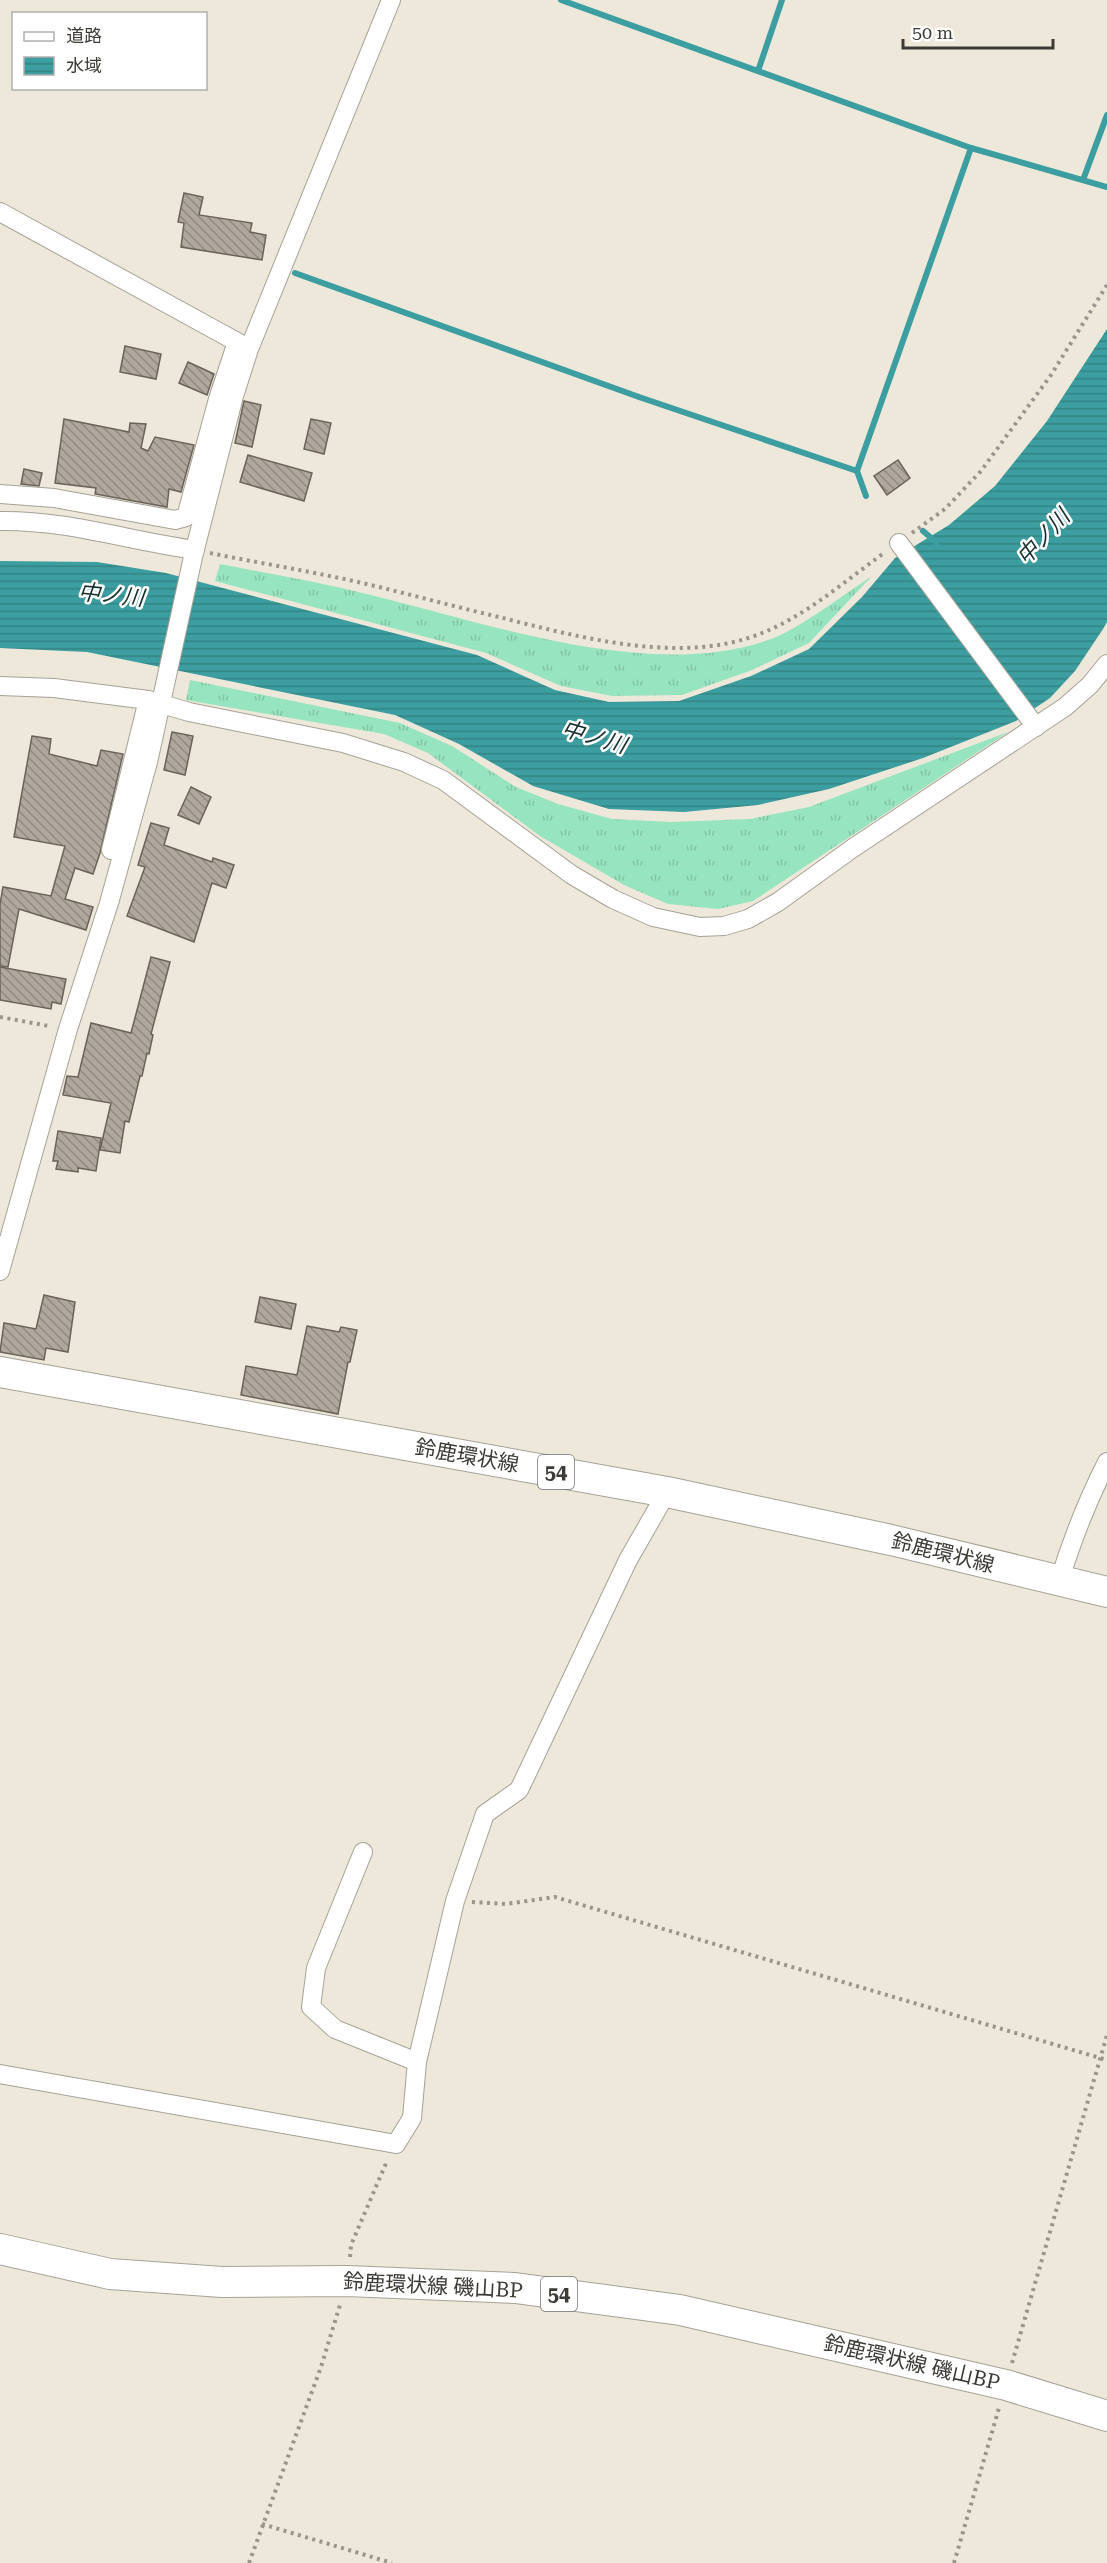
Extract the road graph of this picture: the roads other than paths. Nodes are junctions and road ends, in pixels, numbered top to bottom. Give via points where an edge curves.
1 (391, 0) edge
2 (0, 212) edge
3 (243, 346) junction
4 (0, 494) edge
5 (4, 519) edge
6 (899, 543) road end
7 (194, 553) junction
8 (1107, 664) edge
9 (0, 686) edge
10 (156, 701) junction
11 (1036, 727) junction
12 (0, 1270) edge
13 (0, 1372) edge
14 (1107, 1462) edge
15 (667, 1492) junction
16 (1059, 1582) junction
17 (1107, 1592) edge
18 (363, 1852) dead end
19 (417, 2062) junction
20 (0, 2074) edge
21 (0, 2249) edge
22 (1107, 2416) edge

1 - 3 street
2 - 3 street
3 - 4 street via 218,399 186,517 176,520 54,498
3 - 7 street
5 - 7 street via 87,529
6 - 11 street
7 - 10 street
8 - 11 street via 1090,685
9 - 10 street via 54,688
10 - 11 street via 343,743 404,762 443,780 572,875 613,899 653,917 700,927 748,919 778,902
10 - 12 street via 148,762
13 - 15 main road, 鈴鹿環状線 / 54
14 - 16 street via 1076,1530
15 - 16 main road, 鈴鹿環状線 / 54 via 891,1540
15 - 19 street via 628,1560 519,1791 485,1814 456,1901
16 - 17 main road, 鈴鹿環状線 / 54
18 - 19 street via 316,1968 311,2007 335,2029
19 - 20 street via 412,2118 396,2144
21 - 22 main road, 鈴鹿環状線 磯山BP / 54 via 110,2274 222,2282 515,2288 680,2310 1006,2385

